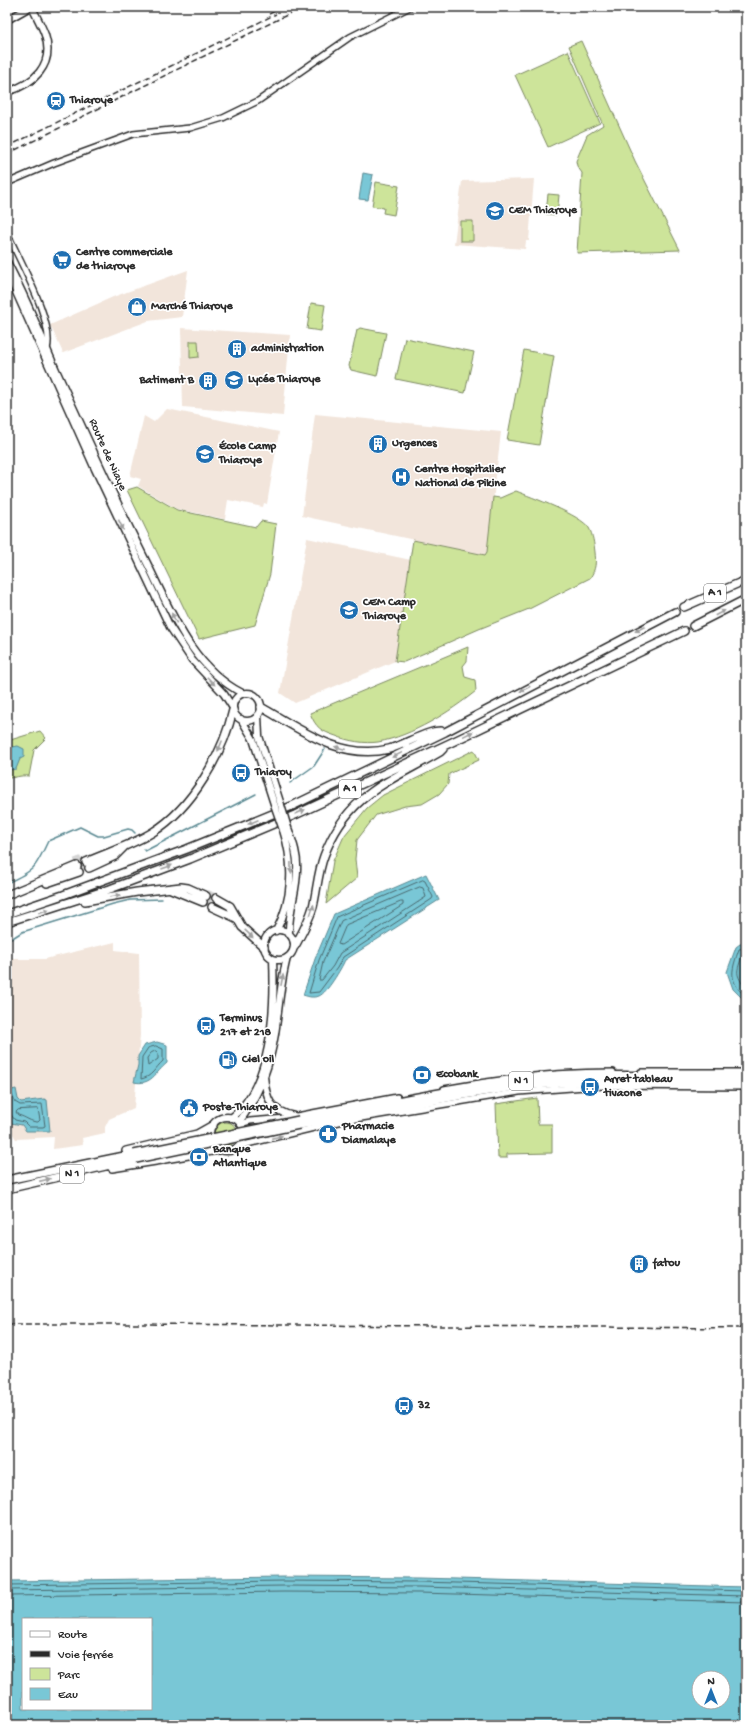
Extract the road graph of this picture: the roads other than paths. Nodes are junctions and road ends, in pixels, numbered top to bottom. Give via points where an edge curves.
1 (31, 7) edge
2 (410, 7) edge
3 (7, 20) edge
4 (7, 92) edge
5 (7, 183) edge
6 (7, 232) edge
7 (7, 262) edge
8 (7, 272) edge
9 (47, 349) junction
10 (54, 371) junction
11 (59, 381) junction
12 (746, 580) edge
13 (746, 599) edge
14 (684, 607) dead end
15 (675, 612) dead end
16 (693, 626) dead end
17 (684, 631) dead end
18 (242, 694) junction
19 (261, 707) junction
20 (233, 709) junction
21 (258, 715) junction
22 (241, 719) junction
23 (445, 732) junction
24 (448, 744) junction
25 (278, 806) junction
26 (286, 829) junction
27 (124, 847) junction
28 (38, 883) junction
29 (7, 895) edge
30 (205, 898) tunnel mouth
31 (214, 902) tunnel mouth
32 (63, 905) junction
33 (7, 914) edge
34 (7, 922) edge
35 (276, 931) junction
36 (289, 934) junction
37 (295, 946) junction
38 (264, 947) junction
39 (287, 958) junction
40 (273, 959) junction
41 (746, 1072) edge
42 (615, 1074) junction
43 (264, 1075) junction
44 (746, 1077) edge
45 (746, 1083) edge
46 (746, 1087) edge
47 (231, 1118) junction
48 (297, 1121) junction
49 (240, 1123) junction
50 (213, 1125) junction
51 (239, 1146) junction
52 (221, 1150) junction
53 (162, 1160) joint
54 (103, 1163) junction
55 (7, 1180) edge
56 (7, 1189) edge

1 - 3 main road
1 - 4 main road via 45,35 45,62 34,79 22,87
2 - 5 street via 350,37 258,101 223,118 190,128 133,134
6 - 9 street via 43,312 48,335
7 - 9 main road, Route de Niaye
8 - 10 main road, Route de Niaye
9 - 10 main road, Route de Niaye
10 - 11 main road, Route de Niaye
18 -> 11 main road, Route de Niaye via 212,673 194,652 180,629 116,503
11 -> 20 main road, Route de Niaye via 136,557 170,627 188,655 224,694
12 - 14 highway, A 1
16 -> 13 highway, A 1
15 -> 23 highway, A 1
24 -> 17 highway, A 1
18 - 19 main road via 250,693 256,696
18 - 20 main road via 236,698
19 - 21 main road
23 -> 19 highway via 432,732 386,750 353,751 325,743
20 - 22 main road
20 -> 27 highway via 230,723 213,762 195,792 169,820 152,833
21 - 22 main road via 251,720
21 - 25 main road via 259,736
22 - 25 main road via 253,739
23 -> 33 highway, A 1 via 292,806 173,855
32 -> 24 highway, A 1 via 190,859 295,815
37 -> 24 highway via 311,915 324,856 344,819 370,792 440,752
25 - 26 main road, bridge
26 -> 35 main road via 291,875 283,916
26 - 36 main road via 296,850 297,870
27 - 27 highway via 113,847 87,863 115,856
28 - 28 highway via 47,875 77,867 50,882
28 - 29 highway
32 -> 30 highway via 137,892 171,889
31 -> 38 highway via 236,918
34 -> 32 highway, A 1
35 - 36 main road via 281,930
35 - 38 main road via 266,938
36 - 37 main road
37 - 39 main road
38 - 40 main road
39 - 40 main road
43 -> 39 main road via 273,1044 281,979
40 - 47 main road via 273,1012 261,1071 249,1098
41 - 42 street
42 - 44 highway, N 1
42 - 48 highway, N 1 via 509,1082 326,1113
43 - 48 main road via 269,1101 279,1111
43 - 49 main road
45 - 48 highway, N 1 via 602,1082 537,1085
51 -> 46 street via 343,1121 519,1092 598,1086
47 - 49 main road
47 - 50 main road via 223,1118
48 - 49 street
48 - 54 highway, N 1, bridge
49 - 51 main road via 244,1138
50 - 52 main road via 210,1131 211,1139
50 - 54 highway via 197,1134 117,1153
51 - 52 main road via 231,1150
52 - 53 main road
53 - 54 highway via 118,1168
54 - 55 highway, N 1
56 -> 54 highway, N 1

